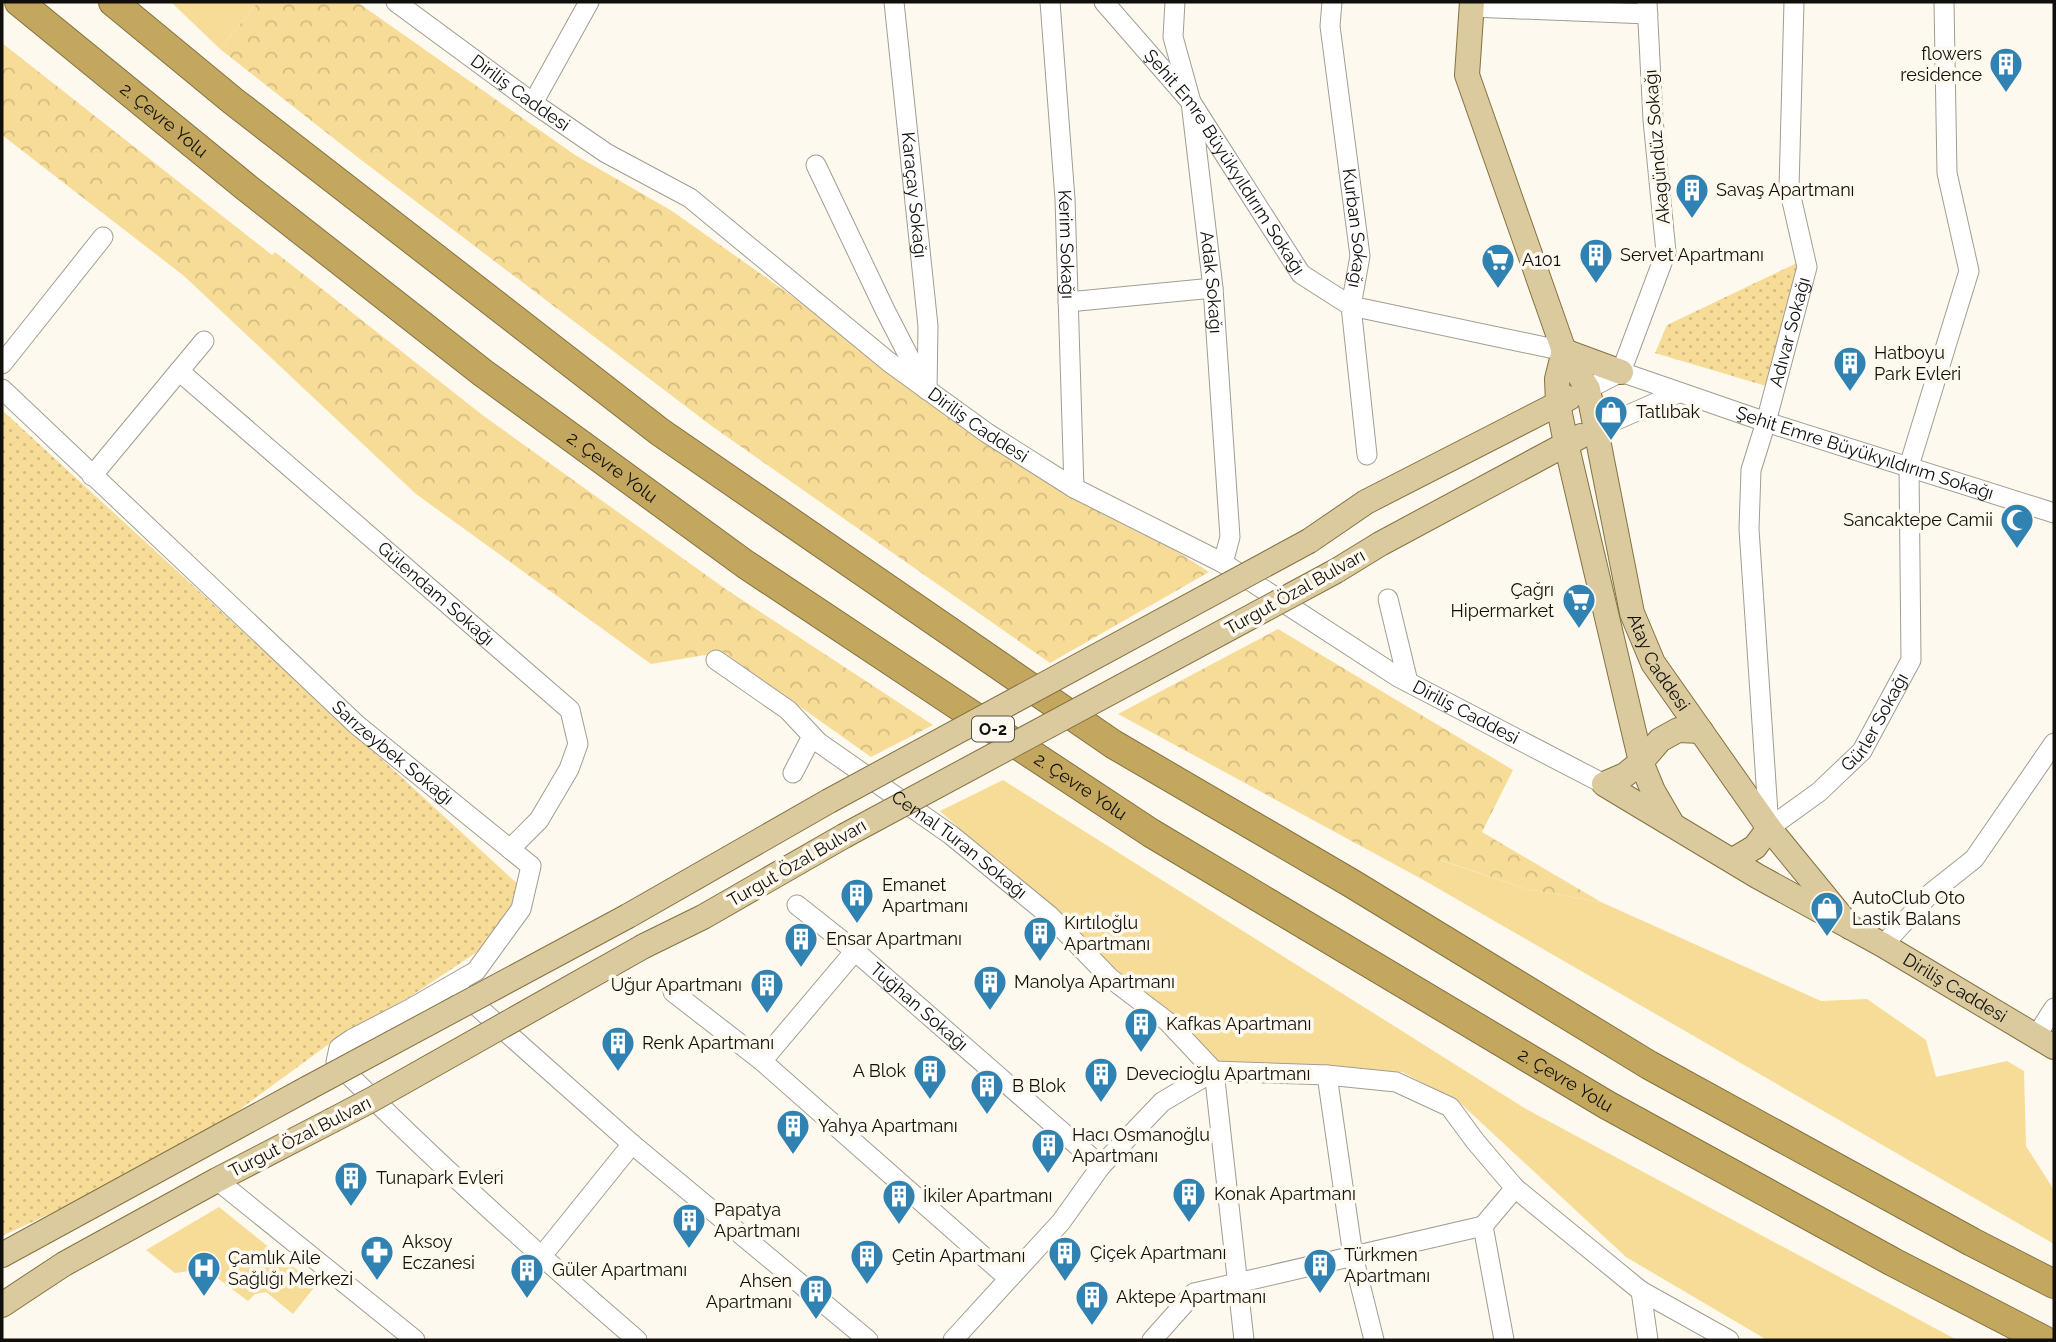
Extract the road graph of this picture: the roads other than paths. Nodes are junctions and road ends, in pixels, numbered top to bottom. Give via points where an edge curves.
1 (19, 2) edge
2 (113, 2) edge
3 (396, 2) edge
4 (589, 2) edge
5 (894, 2) edge
6 (1050, 2) edge
7 (1104, 2) edge
8 (1175, 2) edge
9 (1332, 2) edge
10 (1794, 2) edge
11 (1944, 2) edge
12 (1472, 4) edge
13 (1648, 8) edge
14 (1191, 102) junction
15 (533, 103) junction
16 (816, 165) dead end
17 (103, 237) dead end
18 (1213, 288) junction
19 (1068, 302) junction
20 (1351, 306) junction
21 (204, 341) dead end
22 (1564, 351) junction
23 (2, 364) edge
24 (178, 371) junction
25 (1621, 372) junction
26 (2, 389) edge
27 (1588, 389) junction
28 (927, 390) junction
29 (1678, 393) junction
30 (1558, 404) junction
31 (1766, 422) junction
32 (1596, 429) junction
33 (1566, 443) junction
34 (1367, 455) dead end
35 (1909, 466) junction
36 (92, 476) junction
37 (1074, 488) junction
38 (2054, 513) edge
39 (1223, 563) junction
40 (1388, 599) dead end
41 (716, 660) dead end
42 (1408, 682) junction
43 (1701, 731) junction
44 (818, 741) junction
45 (2054, 743) edge
46 (1641, 762) junction
47 (793, 773) dead end
48 (1604, 784) junction
49 (1673, 825) junction
50 (1769, 828) junction
51 (510, 849) junction
52 (1732, 860) junction
53 (797, 905) dead end
54 (1850, 927) junction
55 (1883, 945) junction
56 (855, 951) junction
57 (452, 985) junction
58 (673, 992) dead end
59 (2054, 1008) edge
60 (2045, 1043) edge
61 (762, 1061) junction
62 (1214, 1071) junction
63 (1327, 1075) junction
64 (632, 1143) junction
65 (1101, 1166) junction
66 (217, 1180) junction
67 (1515, 1188) junction
68 (1483, 1226) junction
69 (2, 1255) edge
70 (1353, 1256) junction
71 (541, 1257) junction
72 (1008, 1278) junction
73 (1238, 1283) junction
74 (2054, 1284) edge
75 (1641, 1292) junction
76 (5, 1306) edge
77 (415, 1340) edge
78 (637, 1340) edge
79 (868, 1340) edge
80 (953, 1340) edge
81 (1152, 1340) edge
82 (1244, 1340) edge
83 (1374, 1340) edge
84 (1504, 1340) edge
85 (1648, 1340) edge
86 (1729, 1340) edge
87 (2045, 1340) edge

1 - 87 highway, 2. Çevre Yolu / O-2 via 236,180 483,373 745,564 957,705 1151,833 1607,1105
2 - 74 highway via 233,101 660,432 1113,744 1649,1065
3 - 15 street, Diriliş Caddesi
4 - 15 street
5 - 28 street, Karaçay Sokağı via 928,326
6 - 19 street, Kerim Sokağı
7 - 14 street, Şehit Emre Büyükyıldırım Sokağı
8 - 14 street, Adak Sokağı via 1173,37
9 - 20 street, Kurban Sokağı via 1329,26 1360,256
10 - 31 street, Adıvar Sokağı via 1789,188 1807,267
11 - 35 street, Gürler Sokağı via 1947,173 1969,271
12 - 13 street
12 - 22 main road, Atay Caddesi via 1467,75
13 - 25 street, Akagündüz Sokağı via 1666,252
14 - 18 street, Adak Sokağı
14 - 20 street, Şehit Emre Büyükyıldırım Sokağı via 1301,274
15 - 28 street, Diriliş Caddesi via 606,153 690,198
16 - 28 street
17 - 23 street
18 - 19 street
18 - 39 street, Adak Sokağı via 1230,537
19 - 37 street, Kerim Sokağı
20 - 22 street, Şehit Emre Büyükyıldırım Sokağı
20 - 34 street, Kurban Sokağı
21 - 24 street
22 - 25 main road
22 - 27 main road, Atay Caddesi
22 - 30 main road, Atay Caddesi via 1556,379
24 - 36 street
24 - 51 street, Gülendam Sokağı via 570,710 578,744 569,769 540,820
25 - 27 street
25 - 29 street, Şehit Emre Büyükyıldırım Sokağı
26 - 36 street, Sarızeybek Sokağı
27 - 30 main road, Turgut Özal Bulvarı
27 - 32 main road, Atay Caddesi
28 - 37 street, Diriliş Caddesi
29 - 31 street, Şehit Emre Büyükyıldırım Sokağı
29 - 32 street
30 - 33 main road, Atay Caddesi
30 - 69 main road, Turgut Özal Bulvarı, bridge via 1366,502 1309,541
31 - 35 street, Şehit Emre Büyükyıldırım Sokağı
31 - 50 street, Adıvar Sokağı via 1751,470 1749,529
32 - 33 main road, Turgut Özal Bulvarı
32 - 43 main road, Atay Caddesi via 1632,613 1653,663
33 - 46 main road, Atay Caddesi
33 - 66 main road, Turgut Özal Bulvarı, bridge via 844,836 373,1099
35 - 38 street, Şehit Emre Büyükyıldırım Sokağı
35 - 50 street, Gürler Sokağı via 1911,660 1862,751 1819,792
36 - 51 street, Sarızeybek Sokağı via 356,725
37 - 39 street, Diriliş Caddesi
39 - 42 street, Diriliş Caddesi
40 - 42 street
41 - 44 street, Cemal Turan Sokağı via 788,710
42 - 48 street, Diriliş Caddesi
43 - 46 main road via 1678,730 1660,740
43 - 50 main road, Atay Caddesi
44 - 47 street via 810,740
44 - 62 street, Cemal Turan Sokağı via 951,835 1050,916 1110,978 1168,1022
45 - 55 street via 1974,859 1931,892
46 - 48 main road
46 - 49 main road, Atay Caddesi
48 - 49 main road, Diriliş Caddesi
49 - 52 main road, Diriliş Caddesi
50 - 52 main road via 1755,847
50 - 54 main road, Atay Caddesi
51 - 57 street, Sarızeybek Sokağı via 531,866 521,909 476,971
52 - 54 main road, Diriliş Caddesi
53 - 56 street, Tuğhan Sokağı
54 - 55 main road, Diriliş Caddesi
55 - 60 main road, Diriliş Caddesi
56 - 61 street
56 - 65 street, Tuğhan Sokağı
57 - 64 street
57 - 71 street, Sarızeybek Sokağı via 352,1039 339,1048 336,1062
58 - 61 street
59 - 60 street
61 - 72 street
62 - 63 street
62 - 65 street via 1162,1102
62 - 73 street
63 - 67 street via 1396,1082 1450,1107
63 - 70 street
64 - 71 street
64 - 79 street
65 - 72 street via 1061,1222
66 - 76 main road, Turgut Özal Bulvarı via 64,1264
66 - 77 street
67 - 68 street
67 - 75 street
68 - 70 street
68 - 84 street
70 - 73 street
70 - 83 street
71 - 78 street
72 - 80 street
73 - 81 street via 1194,1293
73 - 82 street
75 - 85 street
75 - 86 street

